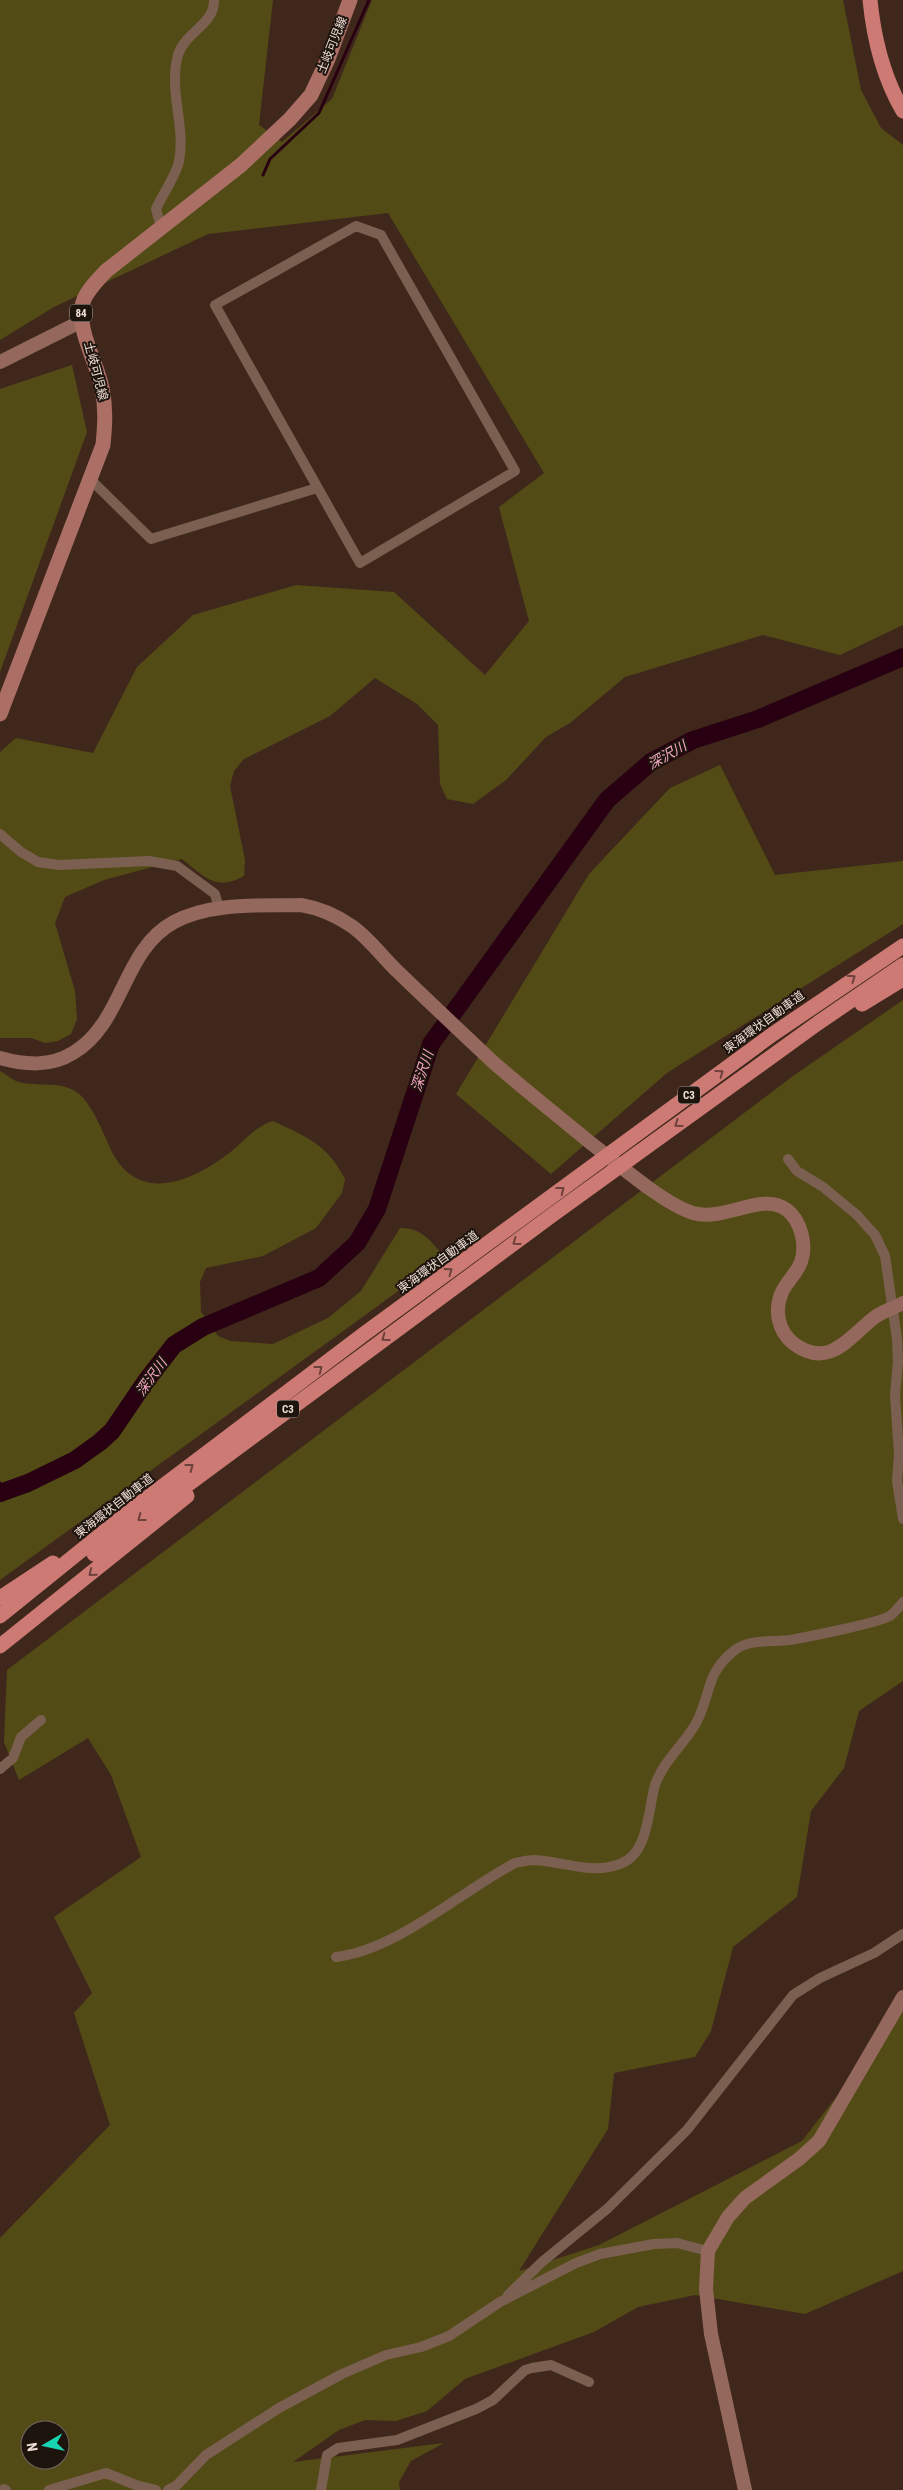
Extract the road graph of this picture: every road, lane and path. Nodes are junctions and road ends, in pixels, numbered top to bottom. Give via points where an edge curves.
1 (214, 0) edge
2 (350, 0) edge
3 (870, 0) edge
4 (874, 0) edge
5 (879, 54) junction
6 (903, 112) edge
7 (161, 227) junction
8 (80, 322) junction
9 (0, 362) edge
10 (90, 479) junction
11 (317, 488) junction
12 (0, 714) edge
13 (0, 834) edge
14 (219, 909) junction
15 (903, 946) edge
16 (903, 965) edge
17 (903, 979) edge
18 (0, 1058) edge
19 (725, 1090) junction
20 (788, 1160) dead end
21 (898, 1306) edge
22 (291, 1407) junction
23 (130, 1512) junction
24 (903, 1519) edge
25 (0, 1598) edge
26 (903, 1602) edge
27 (0, 1616) edge
28 (0, 1624) edge
29 (0, 1646) edge
30 (41, 1720) dead end
31 (0, 1769) edge
32 (903, 1934) edge
33 (336, 1957) dead end
34 (903, 1998) edge
35 (708, 2251) junction
36 (500, 2302) junction
37 (589, 2382) dead end
38 (49, 2490) edge
39 (156, 2490) edge
40 (168, 2490) edge
41 (321, 2490) edge
42 (744, 2490) edge

1 - 7 street via 210,18 195,30 180,50 175,66 174,86 181,139 179,163 156,209
2 - 7 main road, 土岐可児線 / 84 via 311,95 290,120 241,165
3 - 5 highway
4 - 5 highway
5 - 6 highway via 892,93
7 - 8 main road, 土岐可児線 / 84 via 106,271 90,289 83,302
8 - 9 street
8 - 10 main road, 土岐可児線 / 84 via 102,387 106,415 103,445
10 - 11 street via 150,539
10 - 12 main road, 土岐可児線 / 84
11 - 11 street via 216,305 356,226 381,235 515,471 360,563
13 - 14 street via 20,852 38,862 59,865 149,861 177,866 214,894
14 - 18 street via 173,922 154,938 139,958 111,1013 84,1047 64,1058 41,1064
14 - 21 street via 301,905 314,907 352,926 495,1063 591,1143 672,1204 694,1213 726,1214 754,1204 773,1203 786,1209 801,1230 804,1246 801,1262 777,1307 779,1322 787,1338 801,1349 817,1353 835,1351 878,1315
23 -> 15 highway, 東海環状自動車道 / C3 via 364,1334 647,1126 781,1028
16 - 19 highway, 東海環状自動車道 / C3
17 - 19 highway, C3
19 -> 22 highway, 東海環状自動車道 / C3
20 - 21 street via 857,1215 875,1235 885,1256
21 - 24 street via 897,1481
22 -> 28 highway, 東海環状自動車道 / C3
22 -> 29 highway via 210,1477
23 - 25 highway
23 - 27 highway, 東海環状自動車道 / C3
26 - 33 street via 888,1617 792,1640 749,1644 737,1648 722,1661 707,1688 697,1722 652,1792 645,1830 632,1858 619,1865 587,1869 534,1860 515,1863 379,1945
30 - 31 street via 21,1738 13,1758
32 - 36 street via 874,1953 820,1978 793,1995 687,2130 608,2208 543,2261
34 - 35 street via 819,2141 745,2198 728,2217
35 - 36 street via 670,2243 600,2254
35 - 42 street via 706,2289 712,2334
36 - 40 street via 449,2336 377,2359 279,2408 206,2455
37 - 41 street via 551,2364 526,2370 493,2400 476,2409 397,2440 338,2448 327,2456
38 - 39 street via 106,2473

